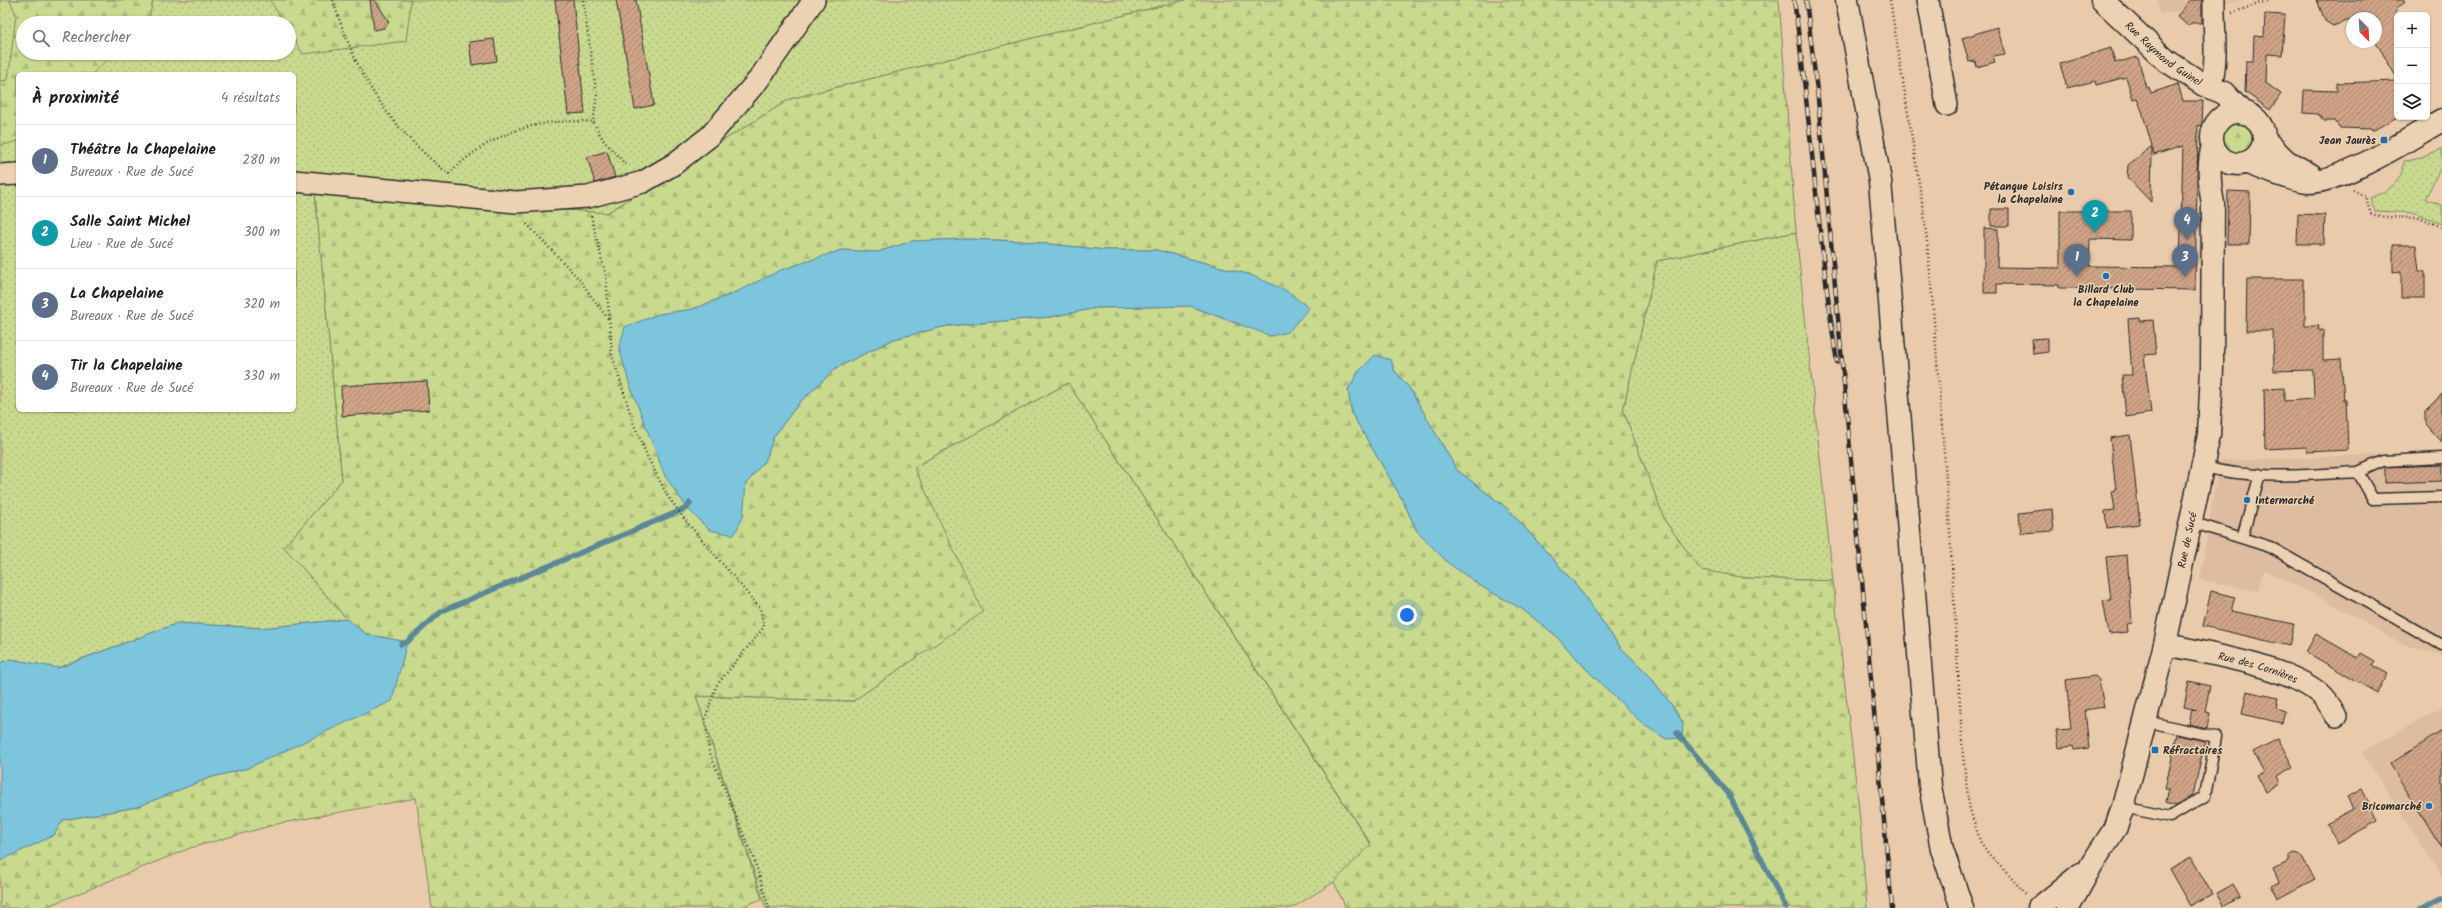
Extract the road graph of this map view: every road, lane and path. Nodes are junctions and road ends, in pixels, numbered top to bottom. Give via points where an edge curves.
1 (333, 0) edge
2 (583, 0) edge
3 (814, 0) edge
4 (1847, 0) edge
5 (1890, 0) edge
6 (1928, 0) edge
7 (2102, 0) edge
8 (2270, 0) edge
9 (2214, 7) edge
10 (2210, 88) junction
11 (1947, 105) dead end
12 (2243, 113) junction
13 (2442, 120) edge
14 (593, 122) junction
15 (2214, 136) junction
16 (2264, 140) junction
17 (2244, 164) junction
18 (16, 174) edge
19 (449, 174) junction
20 (0, 175) edge
21 (2328, 178) junction
22 (296, 181) edge
23 (643, 182) junction
24 (444, 197) junction
25 (588, 197) junction
26 (504, 201) junction
27 (2213, 203) junction
28 (2442, 227) edge
29 (608, 320) junction
30 (2442, 458) edge
31 (2204, 467) junction
32 (2358, 472) junction
33 (2260, 474) junction
34 (2442, 497) edge
35 (2191, 522) junction
36 (2242, 538) junction
37 (2165, 644) junction
38 (2442, 645) edge
39 (2336, 716) dead end
40 (2145, 721) junction
41 (2123, 807) junction
42 (2092, 864) junction
43 (2033, 902) edge
44 (769, 908) edge
45 (1962, 908) edge
46 (2068, 908) edge

1 - 19 path via 363,78 392,120 427,156
2 - 14 path via 597,96
3 - 23 street via 759,79 710,136 674,164
4 - 45 street via 1880,181 1930,786 1942,849
5 - 43 path via 1924,214 1930,274 1950,531 1963,756 1969,806 1976,832 1984,847
6 - 11 street
7 - 10 street, Rue Raymond Guinel via 2167,61
8 - 9 path via 2233,12
9 - 10 street via 2215,38
10 - 12 street, Rue Raymond Guinel via 2224,93
10 - 15 street, Rue de Sucé via 2216,119
12 - 15 street via 2229,114 2218,122
12 - 16 street via 2250,115 2261,125
13 - 21 street via 2386,152
14 - 19 path via 542,124 506,133 477,149
14 - 23 path via 604,141
15 - 17 street via 2220,157 2233,164
15 - 27 street, Rue de Sucé via 2210,155
16 - 17 street via 2260,154
16 - 21 street via 2286,160
17 - 21 street via 2307,182
17 - 27 street, Rue de Sucé via 2233,170 2220,186
18 - 20 street
19 - 24 path
21 - 28 path via 2365,196 2371,214 2421,218
22 - 24 street
23 - 25 street
24 - 26 street
25 - 26 street
25 - 29 path via 593,229 606,276
26 - 29 path via 579,279
27 - 31 street, Rue de Sucé via 2211,406
29 - 44 path via 612,355 633,422 647,456 685,520 760,608 764,627 716,686 705,720 709,751 755,862
30 - 32 lane via 2383,461
31 - 33 lane via 2221,472
31 - 35 street, Rue de Sucé
32 - 33 lane
32 - 34 lane via 2373,499
33 - 36 lane
35 - 36 lane
35 - 37 street, Rue de Sucé
36 - 38 lane via 2291,559
37 - 39 street, Rue des Cornières via 2292,676 2318,692
37 - 40 street, Rue de Sucé
40 - 41 street, Rue de Sucé
40 - 41 lane via 2216,737 2205,796 2170,817
41 - 42 street, Rue de Sucé via 2116,827
42 - 43 street, Rue de Sucé
42 - 46 street, Rue de Sucé

